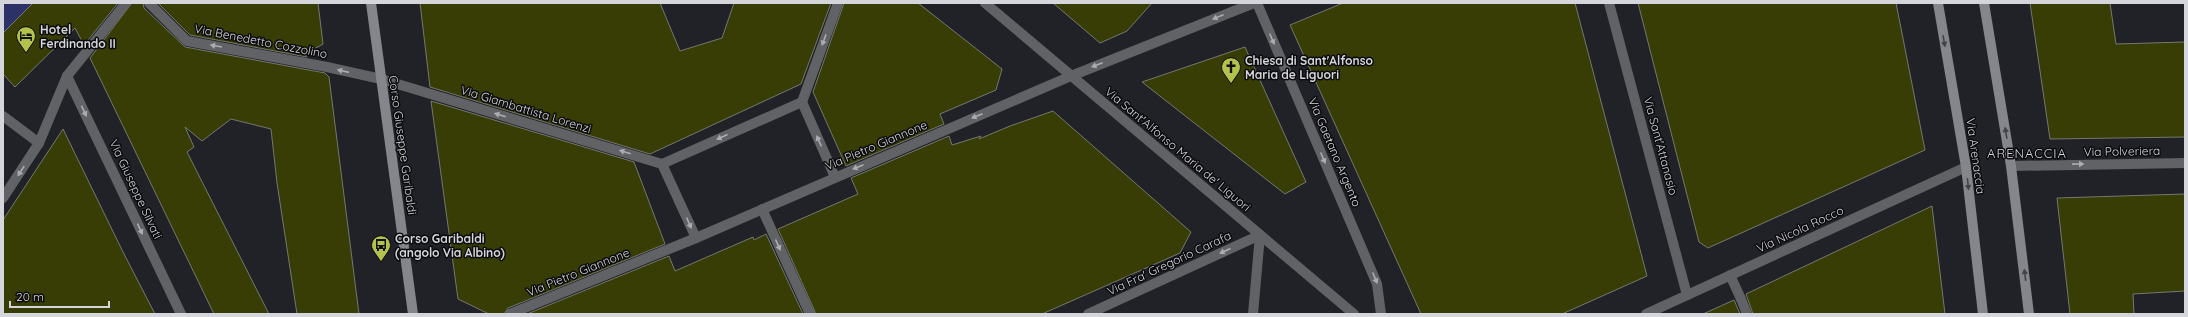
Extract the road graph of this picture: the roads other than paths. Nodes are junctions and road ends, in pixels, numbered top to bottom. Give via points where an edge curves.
1 (126, 3) edge
2 (149, 3) edge
3 (371, 3) edge
4 (838, 3) edge
5 (985, 3) edge
6 (1255, 3) edge
7 (1609, 3) edge
8 (1938, 3) edge
9 (1984, 3) edge
10 (68, 76) junction
11 (1071, 76) junction
12 (381, 79) junction
13 (802, 102) junction
14 (3, 116) edge
15 (39, 143) junction
16 (2185, 163) edge
17 (662, 164) junction
18 (2011, 166) junction
19 (1966, 167) junction
20 (835, 177) junction
21 (3, 198) edge
22 (762, 209) junction
23 (1260, 235) junction
24 (696, 238) junction
25 (1730, 275) junction
26 (1687, 295) junction
27 (181, 314) edge
28 (413, 314) edge
29 (510, 314) edge
30 (810, 314) edge
31 (1088, 314) edge
32 (1253, 314) edge
33 (1354, 314) edge
34 (1382, 314) edge
35 (1646, 314) edge
36 (1747, 314) edge
37 (1983, 314) edge
38 (2029, 314) edge

1 - 10 street
12 -> 2 street, Via Benedetto Cozzolino via 187,41
3 - 12 main road, Corso Giuseppe Garibaldi
4 -> 13 street
5 - 11 street, Via Sant'Alfonso Maria de' Liguori
6 -> 11 street, Via Pietro Giannone
6 -> 34 street, Via Gaetano Argento via 1377,284
7 - 26 street, Via Sant'Attanasio
8 -> 19 main road, Via Arenaccia
18 -> 9 main road
10 - 15 street
10 -> 27 street, Via Giuseppe Silvati
11 -> 20 street, Via Pietro Giannone
11 - 23 street, Via Sant'Alfonso Maria de' Liguori
17 -> 12 street, Via Giambattista Lorenzi
12 - 28 main road, Corso Giuseppe Garibaldi
13 -> 17 street
20 -> 13 street
14 - 15 street
15 -> 21 street
18 -> 16 street, Via Polveriera
17 -> 24 street
38 -> 18 main road
19 - 25 street, Via Nicola Rocco
19 -> 37 main road, Via Arenaccia
20 - 22 street, Via Pietro Giannone
22 - 24 street, Via Pietro Giannone
22 -> 30 street
23 -> 31 street, Via Fra' Gregorio Carafa
23 - 32 street
23 - 33 street, Via Sant'Alfonso Maria de' Liguori
24 - 29 street, Via Pietro Giannone
25 - 26 street, Via Nicola Rocco
25 - 36 street
26 - 35 street, Via Nicola Rocco

